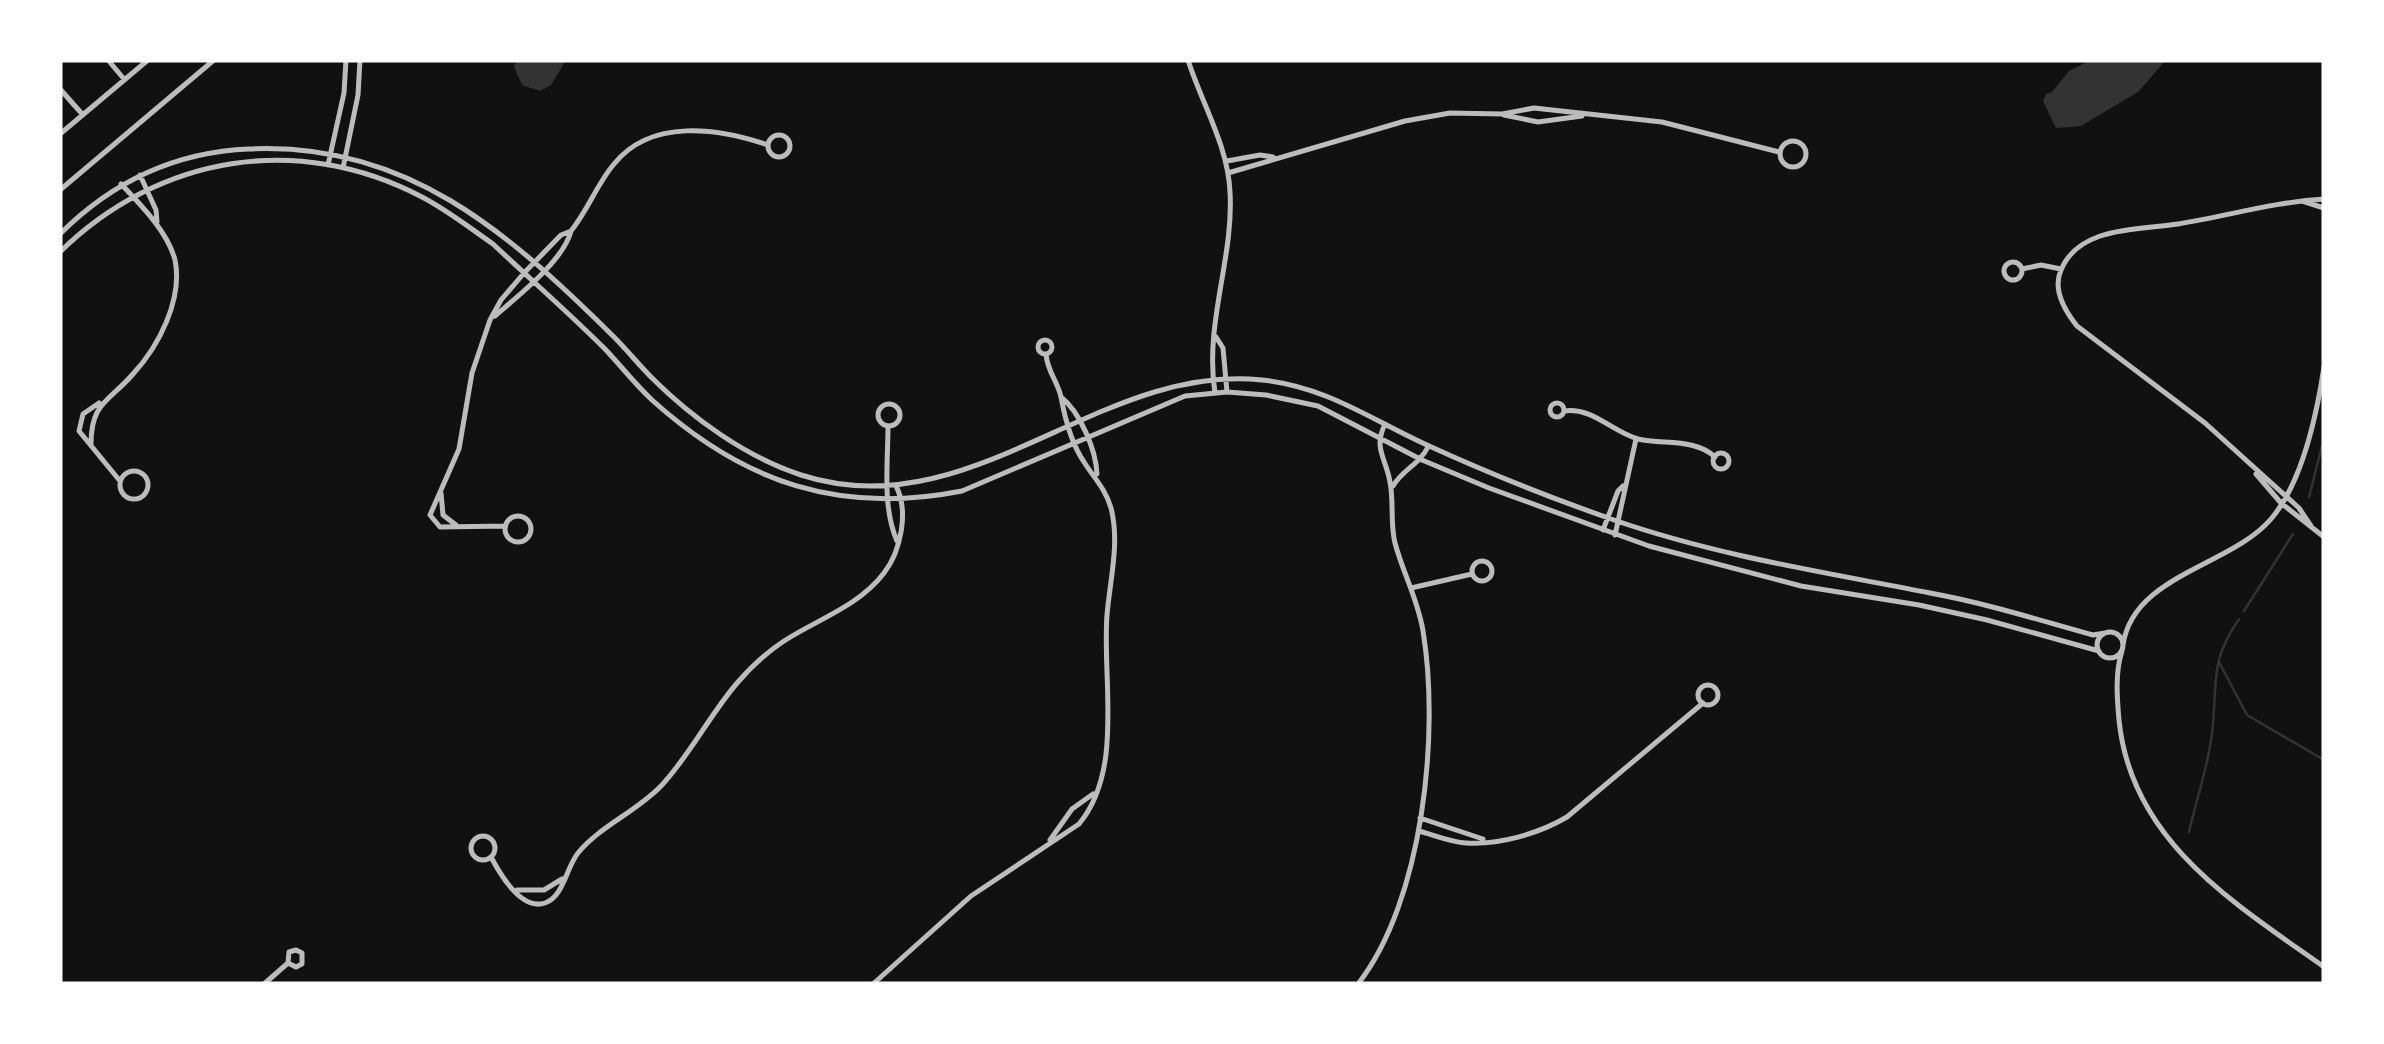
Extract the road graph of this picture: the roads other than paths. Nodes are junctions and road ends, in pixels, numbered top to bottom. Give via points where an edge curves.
1 (108, 60) edge
2 (148, 60) edge
3 (214, 60) edge
4 (346, 60) edge
5 (360, 60) edge
6 (1188, 60) edge
7 (124, 79) junction
8 (60, 89) edge
9 (82, 114) junction
10 (1502, 114) junction
11 (1588, 115) junction
12 (60, 134) edge
13 (768, 145) junction
14 (332, 152) junction
15 (1779, 152) junction
16 (346, 156) junction
17 (1276, 157) junction
18 (1226, 161) junction
19 (328, 165) junction
20 (344, 168) junction
21 (1228, 173) junction
22 (140, 175) junction
23 (121, 184) junction
24 (148, 189) junction
25 (60, 190) edge
26 (133, 196) junction
27 (2324, 199) edge
28 (2299, 200) junction
29 (2324, 208) edge
30 (156, 222) junction
31 (571, 230) junction
32 (60, 234) edge
33 (60, 252) edge
34 (534, 262) junction
35 (2061, 268) junction
36 (2022, 269) dead end
37 (543, 271) junction
38 (524, 273) junction
39 (533, 282) junction
40 (490, 320) junction
41 (1216, 336) junction
42 (1046, 354) dead end
43 (2324, 367) edge
44 (1225, 377) junction
45 (1213, 379) junction
46 (1216, 392) junction
47 (1227, 392) junction
48 (1061, 397) junction
49 (103, 402) junction
50 (683, 406) junction
51 (1564, 411) dead end
52 (673, 418) junction
53 (1079, 422) junction
54 (1385, 424) junction
55 (888, 426) junction
56 (1068, 427) junction
57 (1086, 436) junction
58 (1378, 438) junction
59 (1636, 438) junction
60 (1074, 442) junction
61 (91, 444) junction
62 (1428, 446) junction
63 (1715, 457) dead end
64 (1422, 460) junction
65 (2248, 464) junction
66 (1098, 477) junction
67 (120, 481) junction
68 (892, 486) junction
69 (1624, 486) junction
70 (1392, 489) junction
71 (441, 490) junction
72 (2285, 494) junction
73 (900, 500) junction
74 (889, 501) junction
75 (2281, 503) junction
76 (1608, 518) junction
77 (1619, 522) junction
78 (459, 526) junction
79 (505, 526) junction
80 (2311, 526) junction
81 (1603, 530) junction
82 (1616, 535) junction
83 (2324, 536) edge
84 (897, 541) junction
85 (1472, 574) junction
86 (1412, 588) junction
87 (2133, 620) junction
88 (2108, 633) junction
89 (2122, 648) junction
90 (2101, 654) junction
91 (2118, 676) junction
92 (1703, 703) dead end
93 (1094, 794) junction
94 (1420, 818) junction
95 (1419, 831) junction
96 (1486, 840) junction
97 (1049, 843) junction
98 (491, 857) junction
99 (564, 876) junction
100 (514, 889) junction
101 (288, 963) dead end
102 (2324, 967) edge
103 (264, 984) edge
104 (873, 984) edge
105 (1358, 984) edge

1 - 7 street
2 - 7 street
3 - 25 street
4 - 14 street
5 - 16 street
6 - 18 street
7 - 9 street
8 - 9 street
9 - 12 street
10 - 11 street via 1534,108
10 - 11 street via 1538,122
10 - 17 street via 1405,121
11 - 15 street via 1662,122
13 - 13 street via 779,156 790,148 782,136
13 - 31 street via 693,131 650,136 616,162
14 - 16 street
14 - 19 street
14 - 22 street via 234,150
15 - 15 street via 1788,167 1806,157 1792,141
16 - 20 street
16 - 34 street via 440,192
17 - 18 street
17 - 21 street
18 - 21 street
19 - 20 street
19 - 24 street via 228,164
20 - 38 street via 425,198
21 - 41 street via 1230,216
22 - 23 street
22 - 24 street
23 - 26 street
23 - 32 street
24 - 26 street
24 - 30 street
26 - 30 street
26 - 33 street via 96,218
27 - 28 street
28 - 29 street
28 - 35 street via 2123,230 2087,241
30 - 49 street via 175,260 171,305 149,355
31 - 34 street
31 - 37 street
34 - 37 street
34 - 38 street
35 - 36 street
35 - 65 street via 2059,294 2077,326 2206,423
37 - 39 street
37 - 50 street
38 - 39 street
38 - 40 street
39 - 40 street
39 - 52 street
40 - 71 street via 472,373 459,448
41 - 44 street
41 - 45 street
42 - 48 street
43 - 72 street via 2307,447
44 - 45 street
44 - 47 street
44 - 54 street via 1316,390
45 - 46 street
45 - 53 street via 1167,388
46 - 47 street
46 - 57 street via 1185,396
47 - 58 street via 1318,406
48 - 53 street
48 - 56 street
49 - 61 street via 93,415
49 - 61 street via 80,421
50 - 52 street
50 - 68 street via 761,459 802,476
51 - 59 street via 1584,412
52 - 74 street via 771,478 830,495
53 - 56 street
53 - 57 street
54 - 58 street
54 - 62 street
55 - 55 street via 900,416 888,404 878,413
55 - 68 street
56 - 60 street
56 - 68 street via 965,470
57 - 60 street
57 - 66 street
58 - 64 street
58 - 70 street
59 - 63 street via 1701,447
59 - 69 street
60 - 66 street
60 - 73 street via 962,491
61 - 67 street
62 - 64 street
62 - 76 street
64 - 70 street
64 - 81 street
65 - 72 street
65 - 75 street
66 - 93 street via 1114,545 1107,738
67 - 67 street via 131,500 144,496 148,486 136,471
68 - 73 street
68 - 74 street
69 - 76 street
69 - 77 street
70 - 86 street via 1396,544
71 - 78 street via 443,515
71 - 78 street via 431,520
72 - 75 street
72 - 80 street
73 - 74 street
73 - 84 street
74 - 84 street
75 - 80 street
75 - 87 street via 2243,544 2164,587
76 - 77 street
76 - 81 street
77 - 82 street
77 - 88 street via 1822,575
78 - 79 street
79 - 79 street via 516,542 530,533 520,517
80 - 83 street
81 - 82 street
82 - 90 street via 1757,576 1919,604
84 - 99 street via 876,582 758,662 660,786 587,844
85 - 85 street via 1486,580 1492,568 1478,562
85 - 86 street
86 - 94 street via 1426,678
87 - 88 street
87 - 89 street
88 - 89 street via 2118,635
88 - 90 street via 2098,643
89 - 90 street via 2112,658
89 - 91 street
90 - 91 street
91 - 102 street via 2124,751 2164,835 2202,876
92 - 96 street via 1567,818 1526,835
93 - 97 street via 1066,816
93 - 97 street via 1079,824
94 - 95 street
94 - 96 street
95 - 96 street via 1468,843
95 - 105 street via 1390,930
97 - 104 street via 960,905
98 - 98 street via 492,841 478,838 474,855
98 - 100 street
99 - 100 street via 544,890
99 - 100 street via 558,893 543,904 530,903
101 - 103 street

